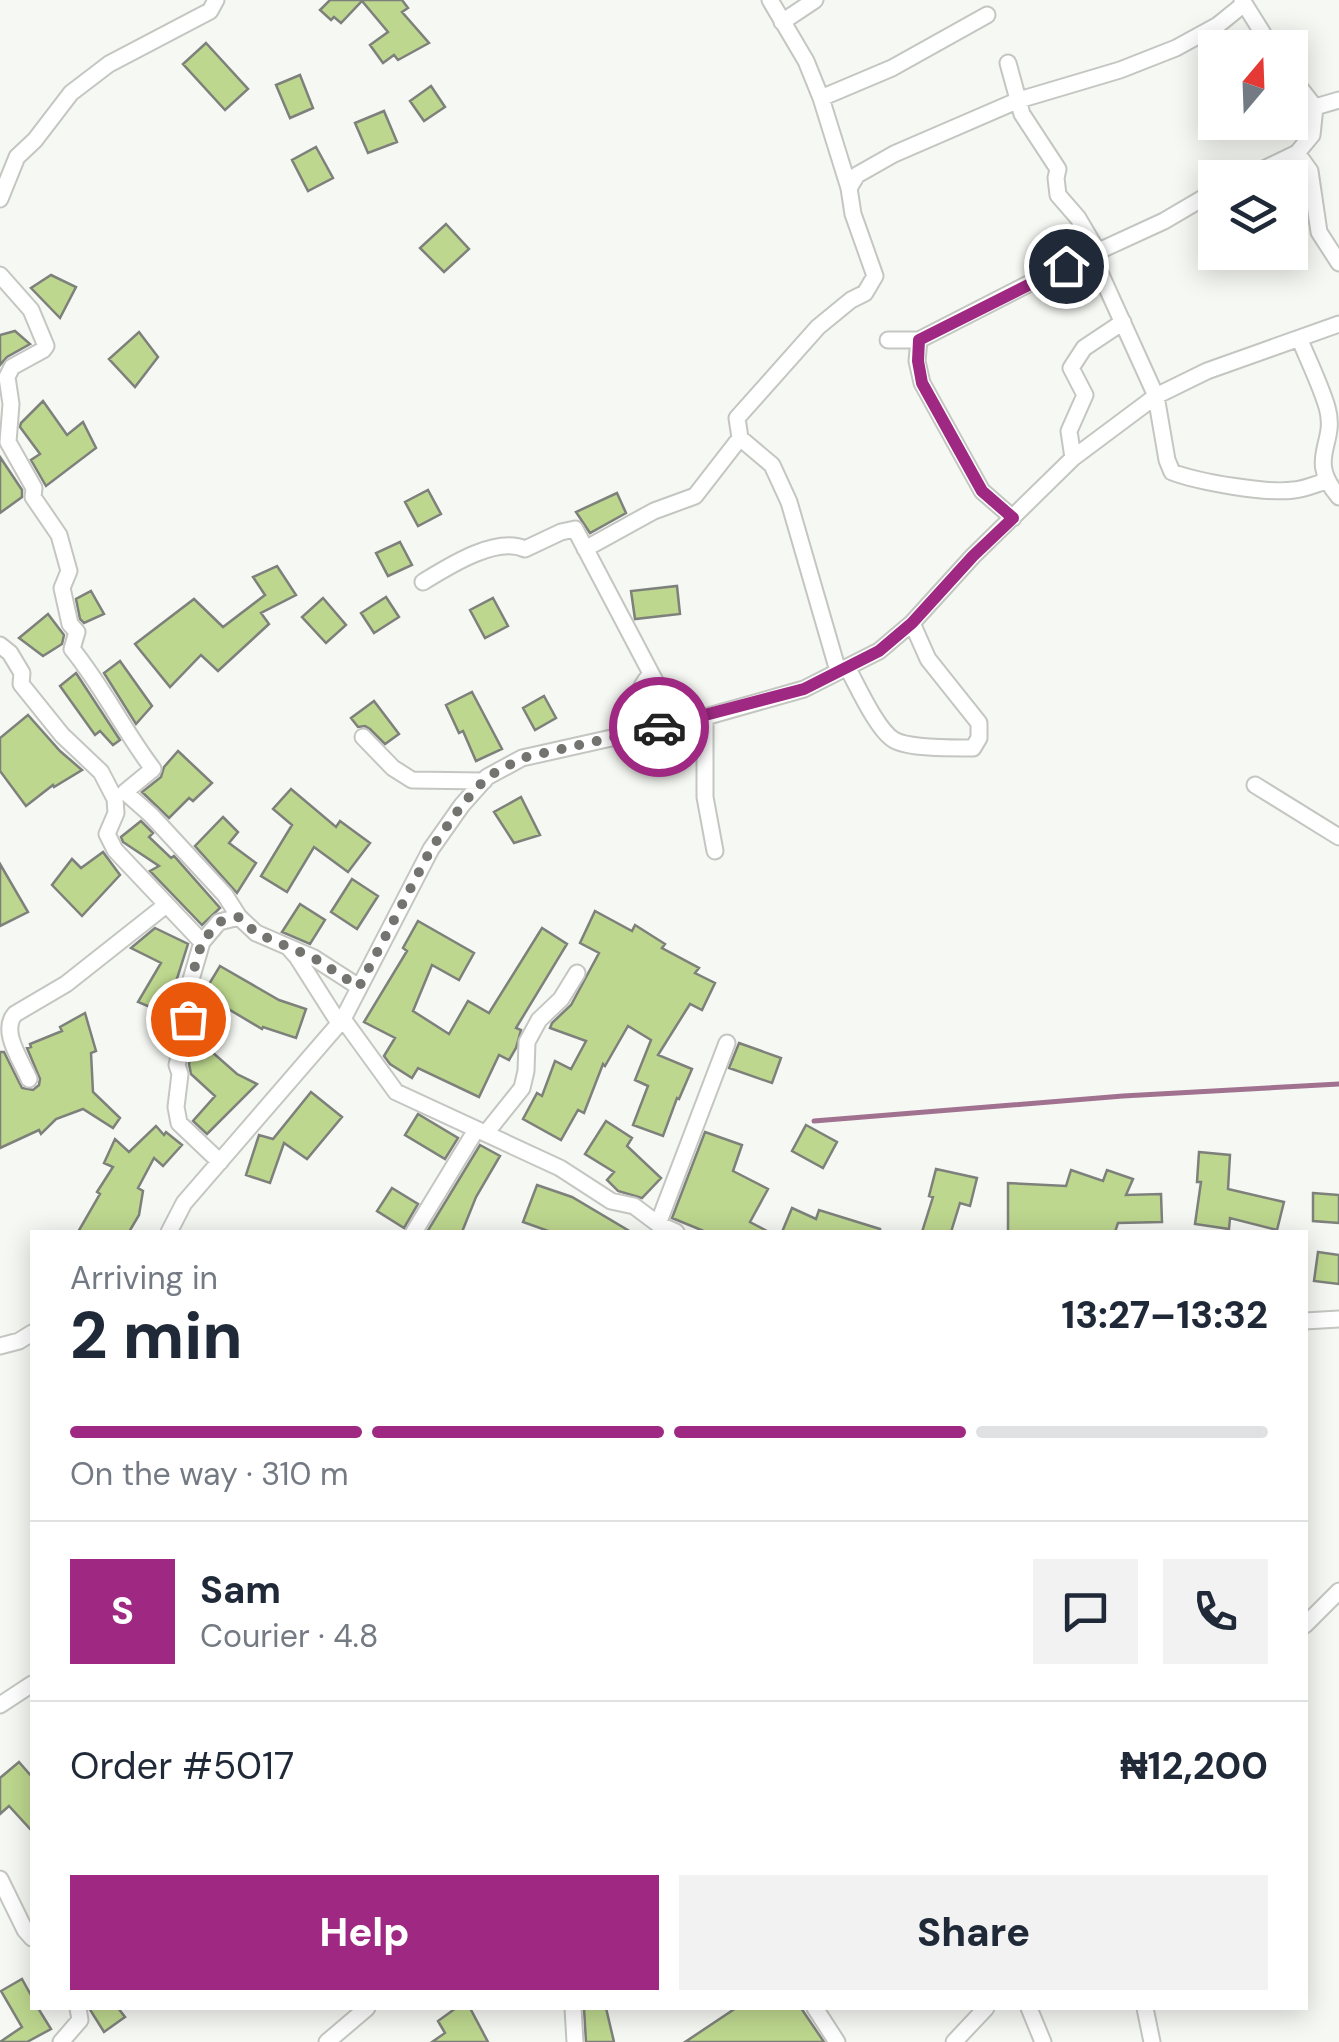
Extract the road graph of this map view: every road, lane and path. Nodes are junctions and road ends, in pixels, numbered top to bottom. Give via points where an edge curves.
1 (216, 0) edge
2 (770, 0) edge
3 (815, 0) edge
4 (1243, 2) edge
5 (987, 15) dead end
6 (782, 22) junction
7 (1261, 30) edge
8 (1008, 63) dead end
9 (821, 98) junction
10 (1308, 98) edge
11 (1019, 100) junction
12 (1339, 100) edge
13 (1315, 107) junction
14 (1297, 153) junction
15 (1282, 160) edge
16 (849, 188) junction
17 (0, 199) edge
18 (1198, 201) edge
19 (1095, 254) junction
20 (1339, 263) edge
21 (0, 275) edge
22 (1123, 322) junction
23 (1339, 324) edge
24 (888, 340) dead end
25 (919, 340) junction
26 (1300, 340) junction
27 (1156, 396) junction
28 (740, 438) junction
29 (1073, 458) junction
30 (1326, 480) junction
31 (1339, 497) edge
32 (1013, 518) junction
33 (585, 549) junction
34 (424, 582) dead end
35 (912, 623) junction
36 (0, 645) edge
37 (842, 669) junction
38 (651, 674) junction
39 (705, 716) junction
40 (673, 724) junction
41 (636, 732) junction
42 (363, 737) dead end
43 (484, 782) junction
44 (1254, 785) dead end
45 (1339, 837) edge
46 (715, 850) dead end
47 (166, 905) junction
48 (239, 917) junction
49 (202, 942) junction
50 (286, 945) junction
51 (577, 973) dead end
52 (359, 987) junction
53 (341, 1022) junction
54 (727, 1043) dead end
55 (29, 1079) dead end
56 (481, 1132) junction
57 (220, 1162) junction
58 (658, 1224) junction
59 (170, 1230) edge
60 (415, 1230) edge
61 (672, 1230) edge
62 (1339, 1319) edge
63 (1308, 1320) edge
64 (28, 1342) edge
65 (0, 1346) edge
66 (1339, 1593) edge
67 (1308, 1622) edge
68 (30, 1685) edge
69 (0, 1705) edge
70 (0, 1879) edge
71 (30, 1936) edge
72 (78, 2010) edge
73 (365, 2010) edge
74 (573, 2010) edge
75 (816, 2010) edge
76 (984, 2010) edge
77 (1030, 2010) edge
78 (1146, 2010) edge
79 (60, 2042) edge
80 (328, 2042) edge
81 (575, 2042) edge
82 (836, 2042) edge
83 (954, 2042) edge
84 (1044, 2042) edge
85 (1152, 2042) edge

1 - 17 street via 210,11 109,64 71,94 17,156
2 - 6 street
3 - 6 street
4 - 7 street
4 - 11 street via 1176,48
5 - 9 street
6 - 9 street
8 - 11 street
9 - 16 street
10 - 13 street
11 - 16 street via 894,154 857,175
11 - 19 street via 1058,169 1058,195
12 - 13 street
13 - 14 street via 1312,135
14 - 15 street
14 - 20 street via 1310,171 1319,232
16 - 28 street via 875,276 755,396 737,418
18 - 19 street
19 - 22 street
19 - 25 street
21 - 48 street via 32,310 46,346 12,367 8,377 8,442 59,535 69,571 64,600 78,632 72,649 153,770 126,792
22 - 27 street
22 - 29 street via 1084,348 1071,368 1085,394 1069,431
23 - 26 street
24 - 25 street
25 - 32 street via 922,383 982,491
26 - 27 street
26 - 30 street via 1328,410
27 - 29 street
27 - 30 street via 1172,472 1294,491
28 - 33 street via 695,496
28 - 37 street via 772,465 789,502
29 - 32 street
30 - 31 street
32 - 35 street
33 - 34 street via 574,529 525,549 488,548
33 - 38 street
35 - 37 street via 879,651
35 - 37 street via 928,659 979,723 973,748 894,740
36 - 47 street via 22,673 21,684 101,772 115,799 106,834
37 - 39 street via 804,689
38 - 40 street
38 - 41 street via 634,703
39 - 40 street
39 - 46 street via 706,797
40 - 41 street
41 - 43 street via 522,758
42 - 43 street via 412,780
43 - 52 street via 431,849
44 - 45 street
47 - 49 street
47 - 55 street via 9,1020
48 - 49 street via 219,922
48 - 50 street via 256,933
49 - 57 street via 185,1000 176,1107 180,1124
50 - 52 street
50 - 53 street
51 - 56 street via 526,1042 522,1088
52 - 53 street
53 - 56 street via 396,1092
53 - 57 street
54 - 58 street
56 - 58 street
56 - 60 street
57 - 59 street via 184,1202
58 - 61 street
62 - 63 street
64 - 65 street
66 - 67 street
68 - 69 street
70 - 71 street
72 - 79 street via 80,2020
73 - 80 street
74 - 81 street
75 - 82 street
76 - 83 street
77 - 84 street
78 - 85 street

